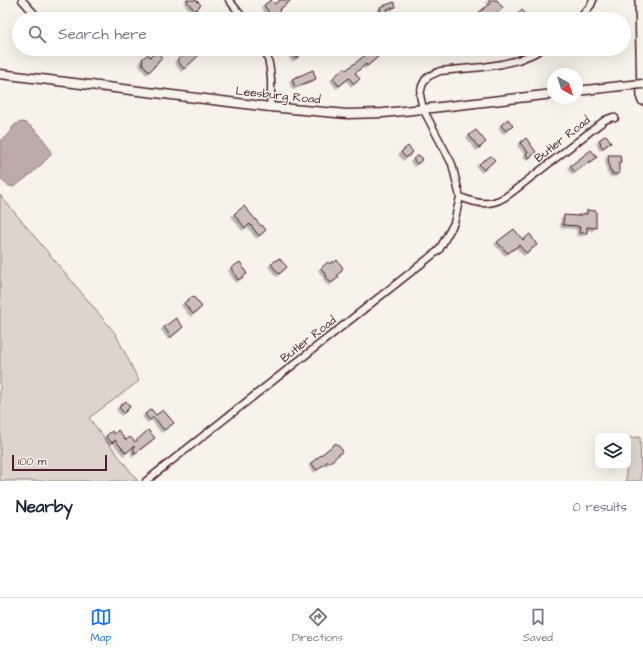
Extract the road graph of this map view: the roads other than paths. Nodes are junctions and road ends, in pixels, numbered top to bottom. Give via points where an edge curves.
1 (22, 0) edge
2 (229, 0) edge
3 (593, 0) edge
4 (641, 0) edge
5 (33, 12) edge
6 (238, 12) edge
7 (585, 12) edge
8 (267, 56) edge
9 (527, 56) edge
10 (0, 74) edge
11 (643, 84) edge
12 (583, 90) edge
13 (547, 95) edge
14 (643, 99) edge
15 (270, 107) junction
16 (423, 109) junction
17 (615, 118) dead end
18 (460, 197) junction
19 (146, 481) edge

1 - 5 street
2 - 6 street
3 - 7 street
4 - 14 highway
8 - 15 street via 272,93
9 - 16 street via 502,64 434,73 422,86 420,95
10 - 15 main road, Leesburg Road
11 - 12 main road, bridge
13 - 16 main road, Leesburg Road
15 - 16 main road, Leesburg Road via 354,114
16 - 18 street, Butler Road via 452,164
17 - 18 street, Butler Road via 605,120 511,194 498,201 481,203
18 - 19 street, Butler Road via 454,223 439,250

